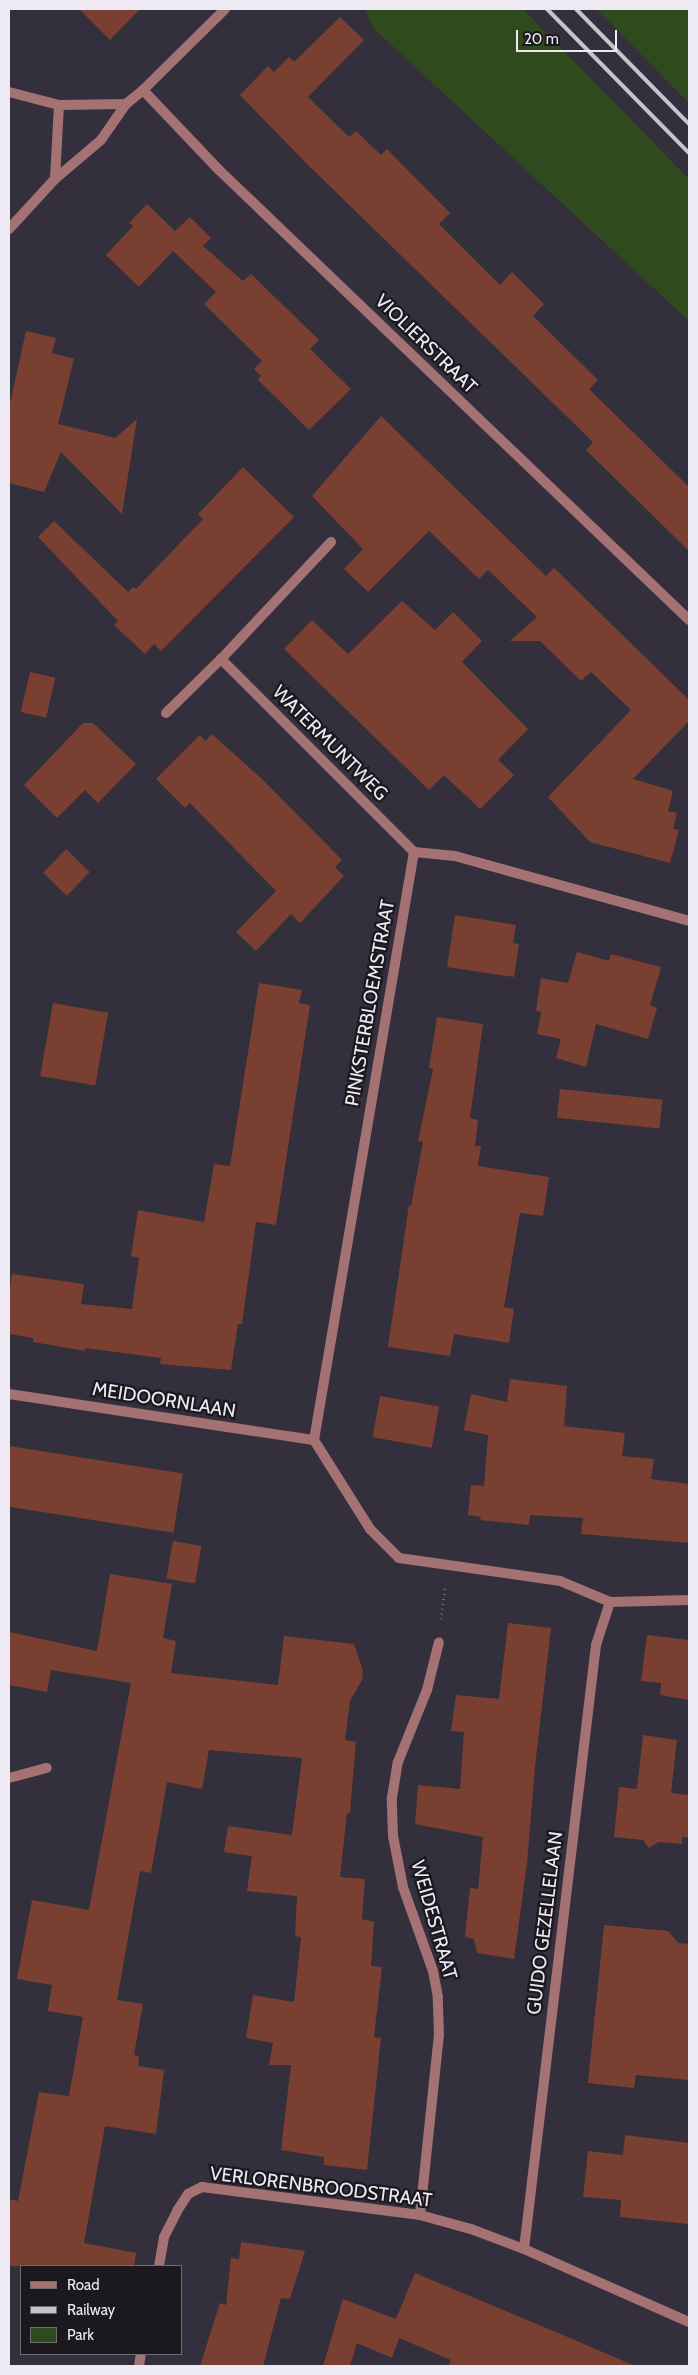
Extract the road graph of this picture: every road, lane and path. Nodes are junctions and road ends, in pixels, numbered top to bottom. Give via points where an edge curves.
1 (226, 9) edge
2 (143, 90) junction
3 (9, 92) edge
4 (126, 104) junction
5 (59, 105) junction
6 (54, 179) junction
7 (9, 229) edge
8 (331, 542) dead end
9 (689, 620) edge
10 (221, 659) junction
11 (166, 713) dead end
12 (414, 852) junction
13 (689, 921) edge
14 (9, 1394) edge
15 (314, 1440) junction
16 (448, 1566) junction
17 (689, 1600) edge
18 (610, 1602) junction
19 (439, 1642) joint
20 (47, 1768) dead end
21 (9, 1778) edge
22 (420, 2214) junction
23 (524, 2249) junction
24 (159, 2265) edge
25 (689, 2322) edge

1 - 2 street
2 - 4 street
2 - 9 street, VIOLIERSTRAAT via 219,170
3 - 5 street
4 - 5 street
4 - 6 street via 101,140
5 - 6 street
6 - 7 street
8 - 10 street
10 - 11 street
10 - 12 street, WATERMUNTWEG
12 - 13 street via 455,856
12 - 15 street, PINKSTERBLOEMSTRAAT
14 - 15 street, MEIDOORNLAAN
15 - 16 street via 370,1529 399,1558
16 - 18 street via 560,1581
16 - 19 path
17 - 18 street
18 - 23 street, GUIDO GEZELLELAAN via 596,1645
19 - 22 street, WEIDESTRAAT via 428,1690 398,1762 392,1798 393,1836 403,1887 434,1971 438,1997 439,2035
20 - 21 street
22 - 23 street, VERLORENBROODSTRAAT
22 - 24 street, VERLORENBROODSTRAAT via 202,2187 188,2194 177,2211 164,2237
23 - 25 street, VERLORENBROODSTRAAT

